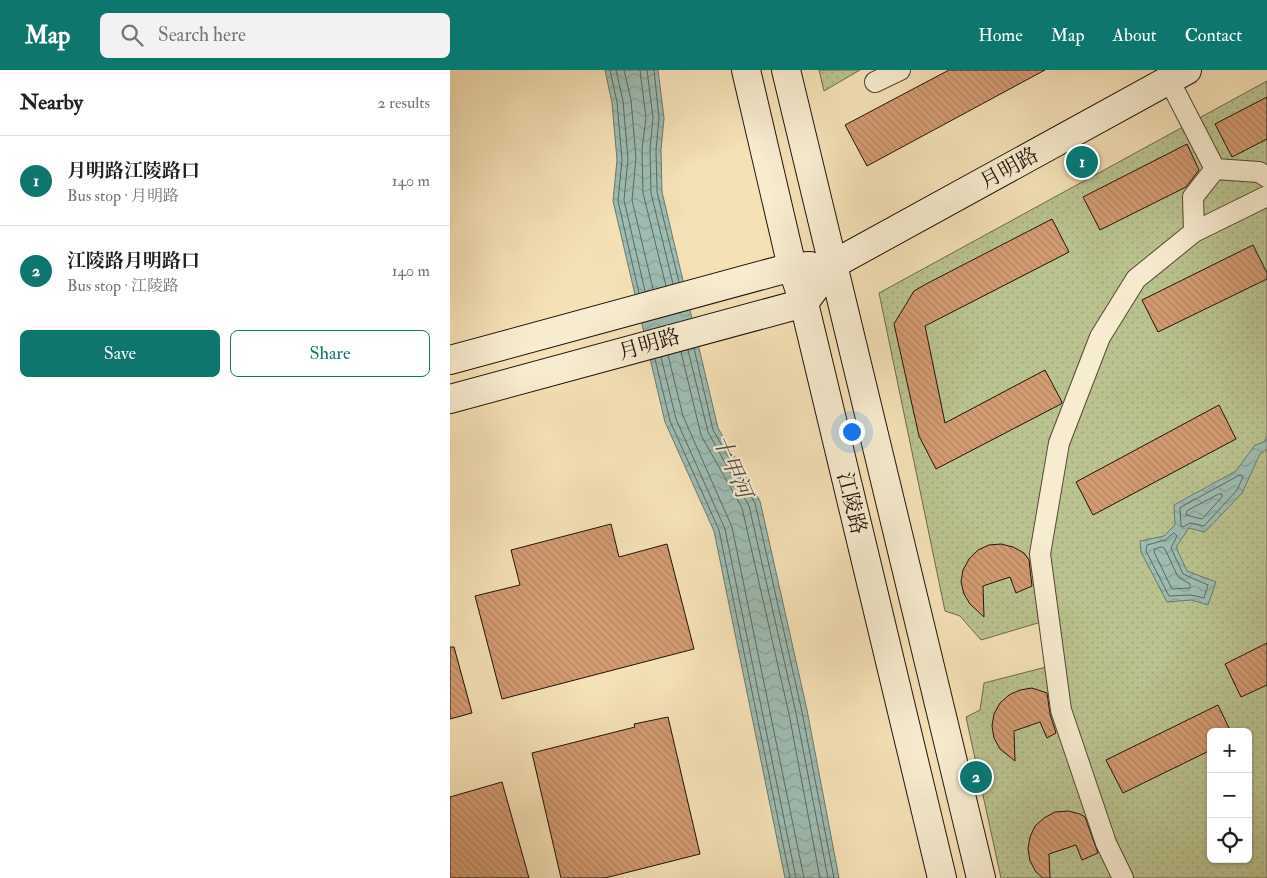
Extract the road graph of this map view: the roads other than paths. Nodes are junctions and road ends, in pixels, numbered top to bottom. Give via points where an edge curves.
1 (746, 70) edge
2 (786, 70) edge
3 (900, 70) edge
4 (1178, 75) edge
5 (875, 82) dead end
6 (1215, 169) junction
7 (1267, 177) edge
8 (1267, 196) edge
9 (1194, 232) junction
10 (832, 265) junction
11 (792, 267) junction
12 (804, 302) junction
13 (450, 360) edge
14 (450, 399) edge
15 (942, 878) edge
16 (981, 878) edge
17 (1123, 878) edge

1 - 11 main road, 江陵路
2 - 10 main road, 江陵路
3 - 5 street
4 - 6 street
4 - 10 main road, 月明路
6 - 7 street via 1259,172
6 - 9 street via 1193,198
8 - 9 street
9 - 17 street via 1136,279 1100,337 1059,443 1040,554 1060,710 1106,843
10 - 11 main road, 月明路
10 - 12 main road, 月明路
10 - 16 main road, 江陵路
11 - 12 main road, 江陵路
11 - 13 main road, 月明路
12 - 14 main road, 月明路
12 - 15 main road, 江陵路

